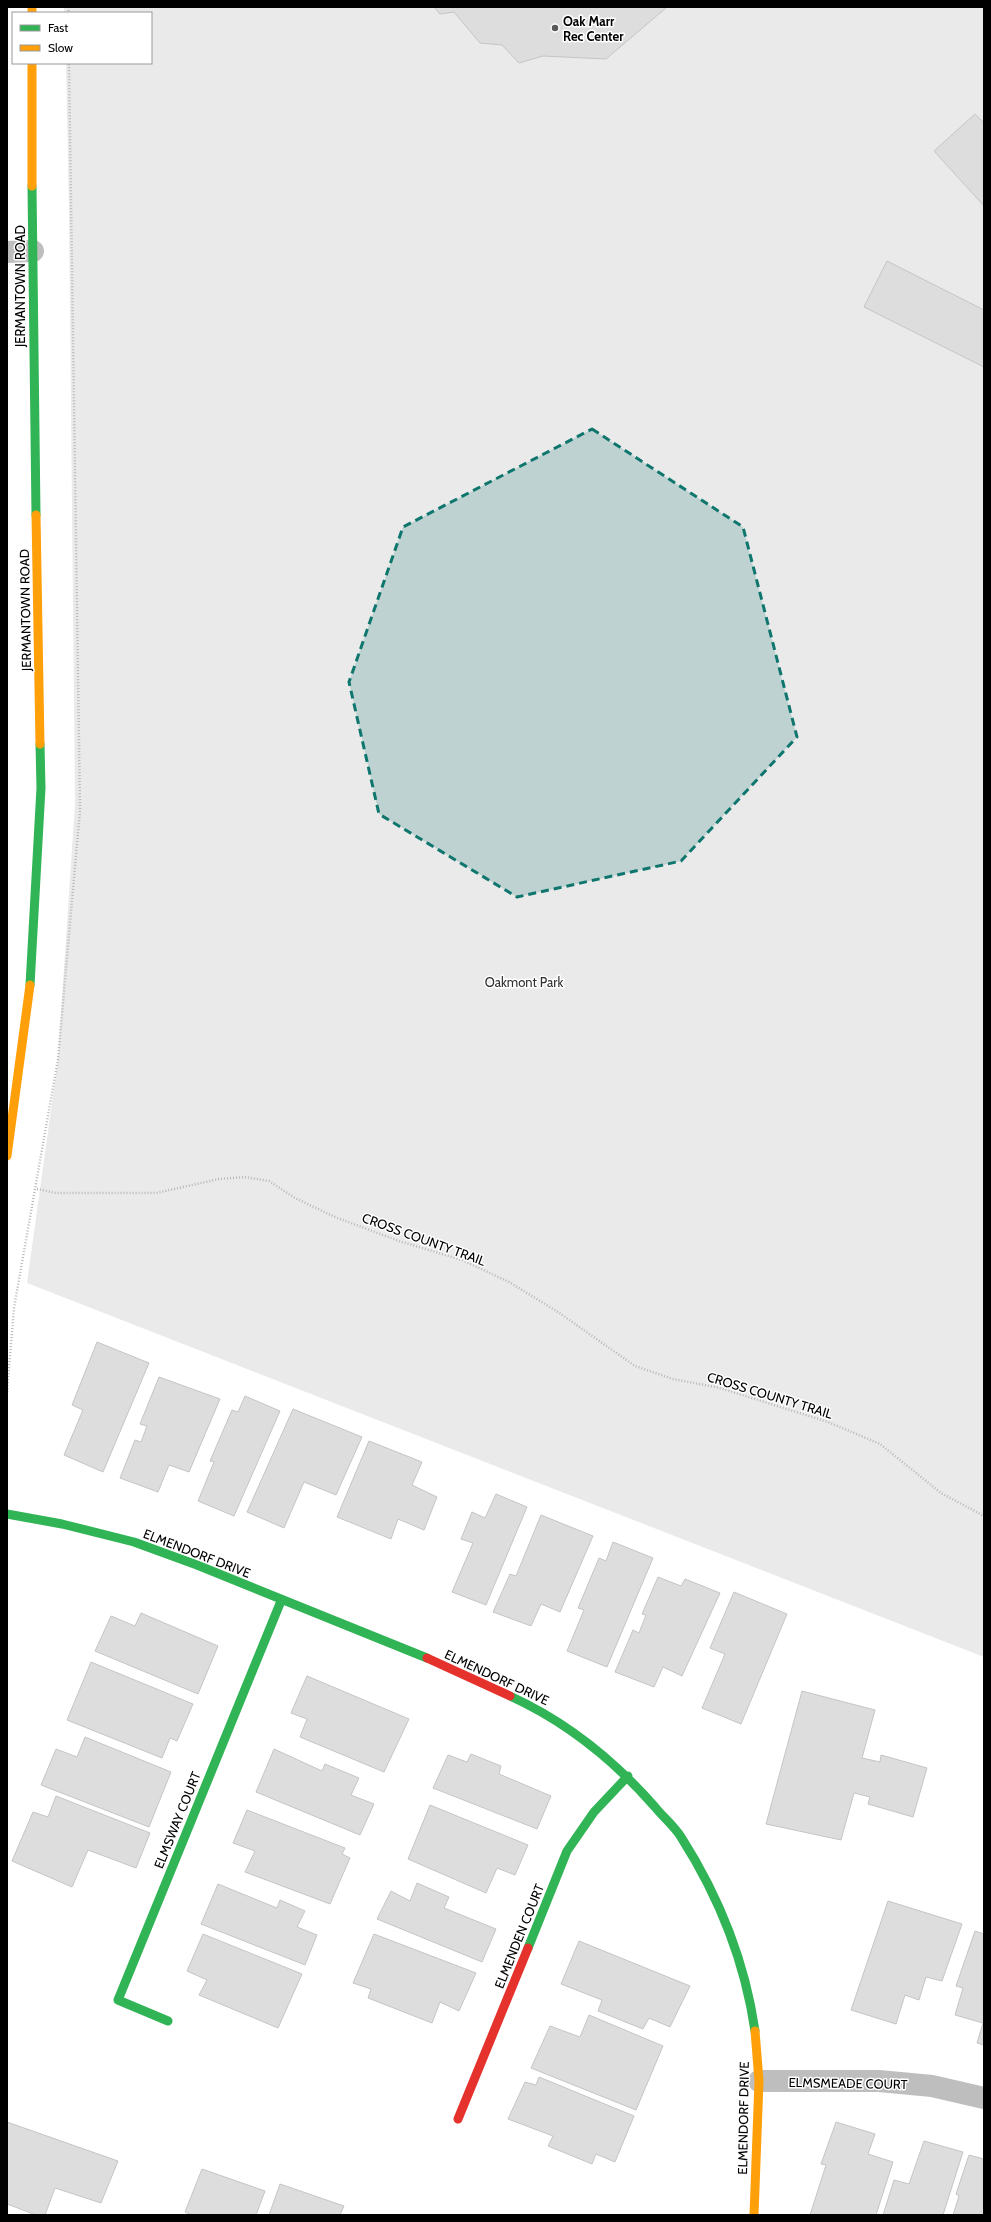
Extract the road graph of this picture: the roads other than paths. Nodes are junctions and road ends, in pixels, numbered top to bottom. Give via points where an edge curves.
1 (32, 64) edge
2 (33, 251) junction
3 (7, 252) edge
4 (7, 1156) edge
5 (7, 1514) edge
6 (281, 1601) junction
7 (628, 1776) junction
8 (168, 2021) dead end
9 (759, 2082) junction
10 (984, 2098) edge
11 (458, 2119) dead end
12 (754, 2215) edge

1 - 2 street, JERMANTOWN ROAD
2 - 3 street
2 - 4 street, JERMANTOWN ROAD via 41,788 30,983
5 - 6 street, ELMENDORF DRIVE via 62,1524 134,1542 197,1565
6 - 7 street, ELMENDORF DRIVE via 428,1659 535,1707 580,1735
6 - 8 street, ELMSWAY COURT via 118,2000
7 - 9 street, ELMENDORF DRIVE via 680,1836 720,1909 739,1960 755,2029
7 - 11 street, ELMENDEN COURT via 596,1808 567,1852
9 - 10 street, ELMSMEADE COURT via 879,2081 932,2086
9 - 12 street, ELMENDORF DRIVE

